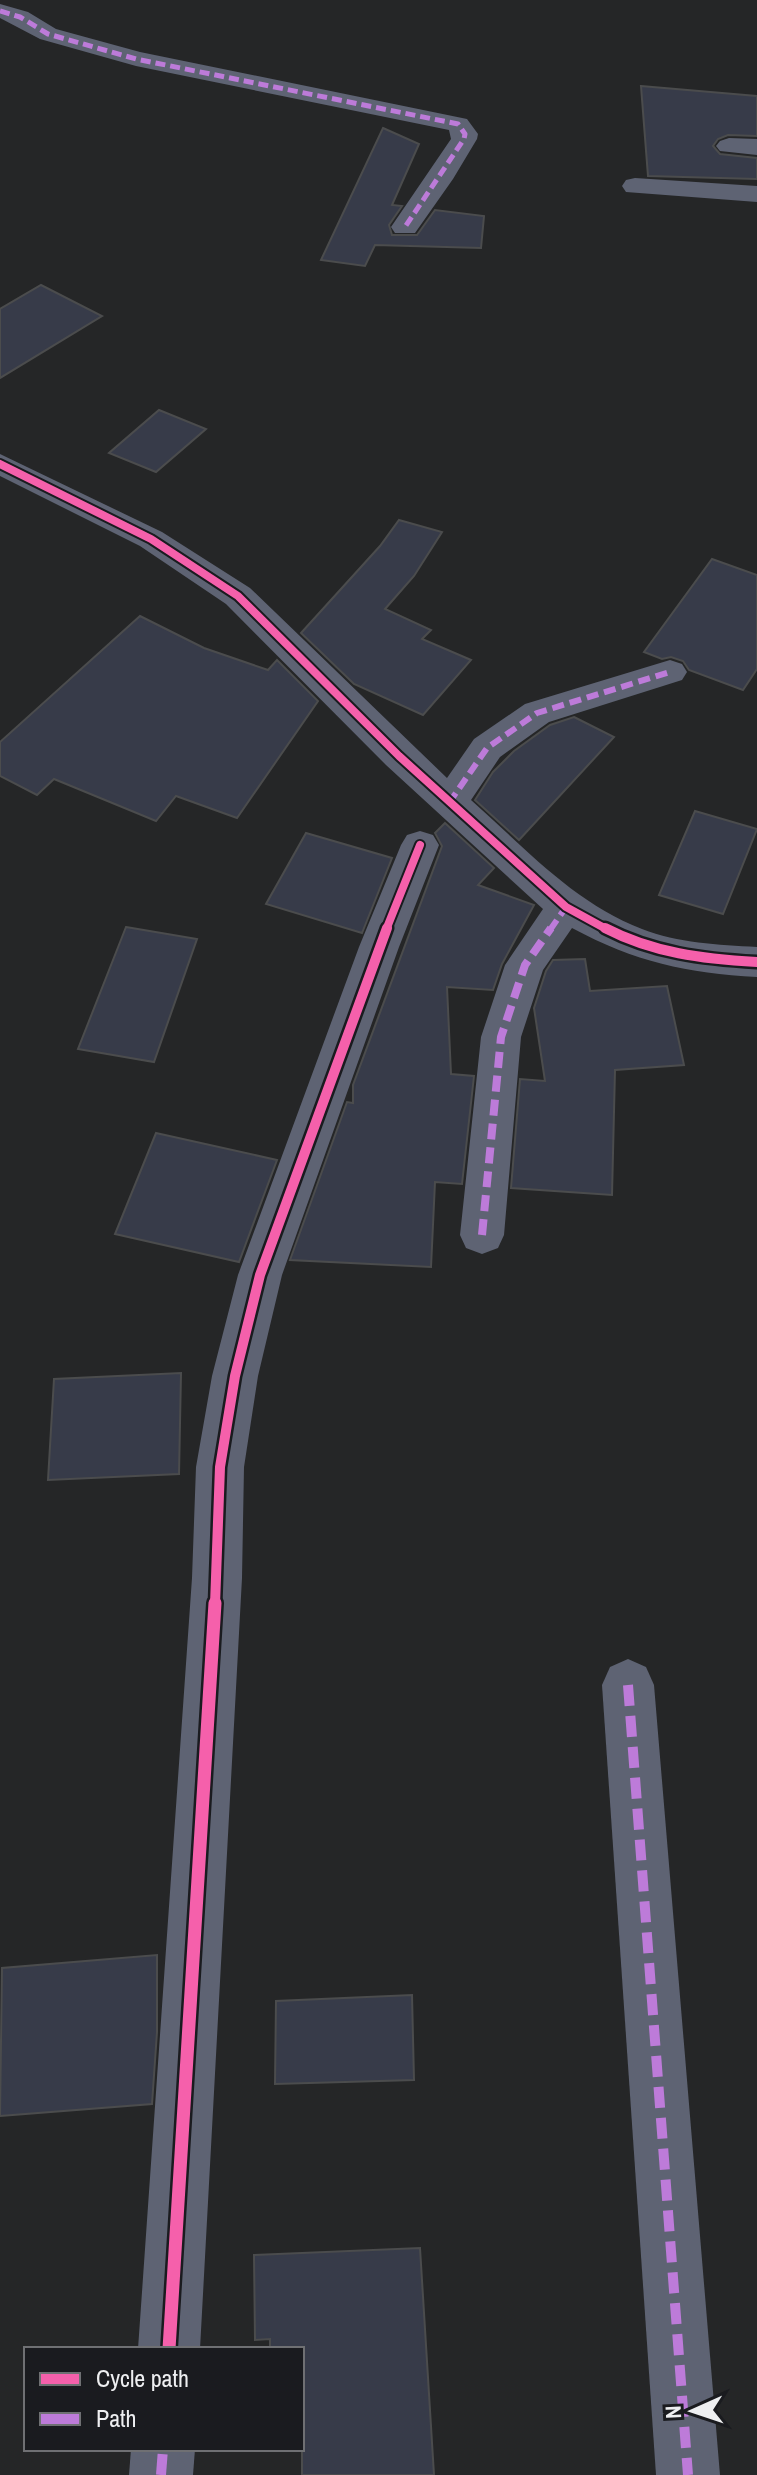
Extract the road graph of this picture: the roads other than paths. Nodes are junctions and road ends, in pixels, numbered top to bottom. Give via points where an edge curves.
1 (0, 11) edge
2 (729, 146) dead end
3 (757, 147) edge
4 (635, 186) dead end
5 (757, 194) edge
6 (405, 227) dead end
7 (0, 464) edge
8 (670, 672) dead end
9 (449, 803) junction
10 (420, 845) dead end
11 (566, 907) junction
12 (757, 962) edge
13 (482, 1235) dead end
14 (628, 1685) dead end
15 (169, 2347) edge
16 (163, 2451) edge
17 (161, 2475) edge
18 (688, 2475) edge

1 - 6 street via 48,34 136,59 458,124 464,139
2 - 3 street
4 - 5 street
7 - 9 street via 151,539 238,596
8 - 9 street via 537,713 487,748
9 - 11 street
10 - 15 street via 260,1275 235,1376 220,1467
11 - 12 street via 626,939 663,951
11 - 13 street via 525,965 501,1037
14 - 18 street
16 - 17 street

